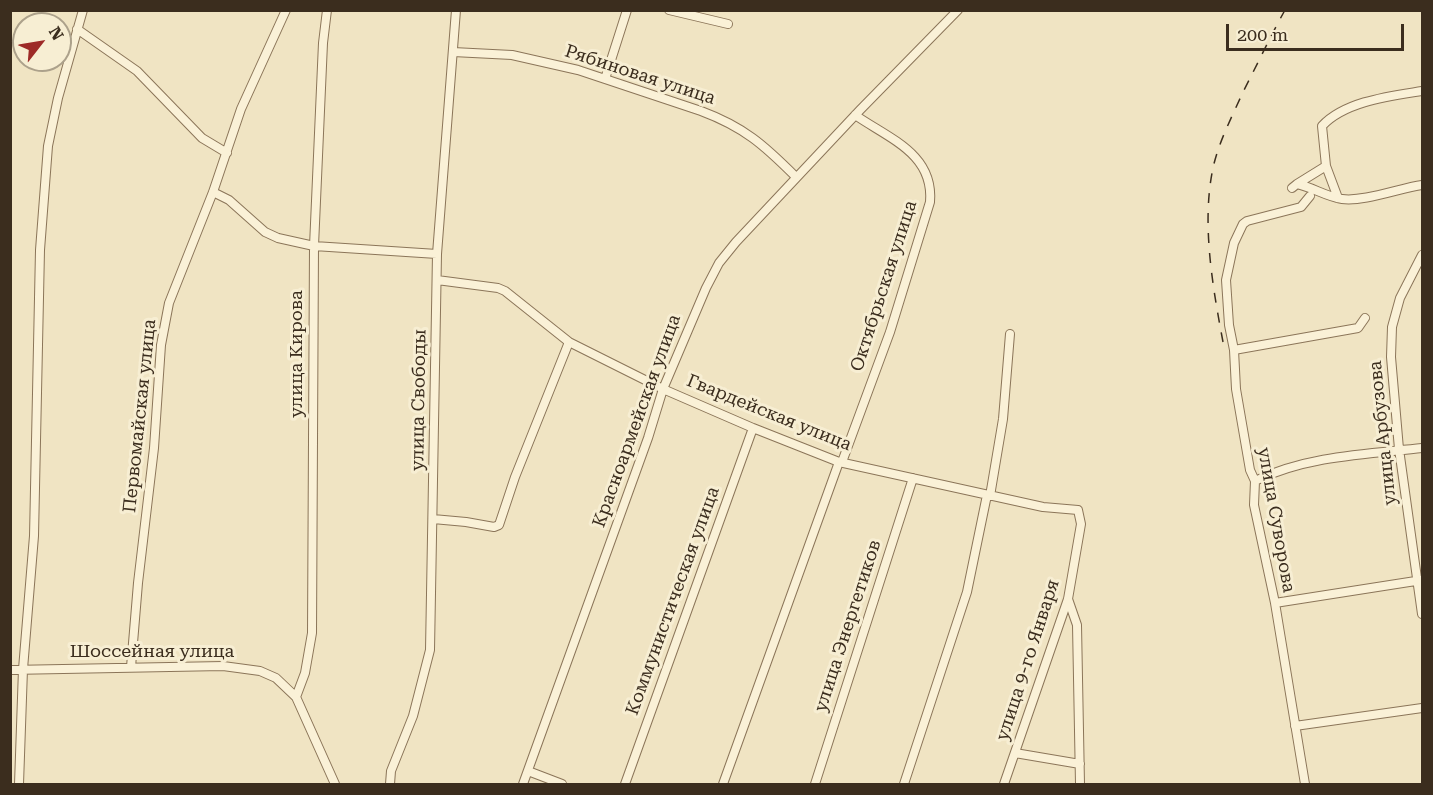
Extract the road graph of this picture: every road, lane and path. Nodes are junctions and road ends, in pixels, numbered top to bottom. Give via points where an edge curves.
1 (83, 10) edge
2 (286, 10) edge
3 (327, 10) edge
4 (456, 10) edge
5 (627, 10) edge
6 (669, 10) edge
7 (958, 10) edge
8 (728, 24) dead end
9 (77, 29) junction
10 (453, 52) junction
11 (605, 79) junction
12 (1422, 91) edge
13 (855, 115) junction
14 (227, 153) junction
15 (1326, 166) junction
16 (796, 177) junction
17 (1422, 185) edge
18 (213, 192) junction
19 (1310, 196) dead end
20 (1338, 198) junction
21 (314, 246) junction
22 (437, 254) junction
23 (1422, 255) edge
24 (437, 280) junction
25 (1365, 318) dead end
26 (1010, 334) dead end
27 (569, 342) junction
28 (1234, 350) junction
29 (663, 388) junction
30 (753, 428) junction
31 (1422, 448) edge
32 (1399, 449) junction
33 (841, 462) junction
34 (913, 478) junction
35 (1255, 481) junction
36 (988, 495) junction
37 (1078, 510) joint
38 (433, 519) junction
39 (1420, 580) edge
40 (1068, 598) junction
41 (1275, 603) junction
42 (1422, 614) edge
43 (131, 668) junction
44 (23, 669) junction
45 (10, 670) edge
46 (296, 697) junction
47 (1422, 708) edge
48 (1295, 726) junction
49 (1015, 753) junction
50 (1080, 764) junction
51 (528, 771) junction
52 (19, 784) edge
53 (335, 784) edge
54 (390, 784) edge
55 (523, 784) edge
56 (562, 784) edge
57 (626, 784) edge
58 (723, 784) edge
59 (815, 784) edge
60 (904, 784) edge
61 (1004, 784) edge
62 (1080, 784) edge
63 (1305, 784) edge

1 - 9 street
2 - 14 street, Первомайская улица via 241,109
3 - 21 street, улица Кирова
4 - 10 street, улица Свободы
5 - 11 street
6 - 8 street
7 - 13 street, Красноармейская улица
9 - 14 street via 137,71 202,138
9 - 44 street via 48,146 40,250 34,536
10 - 11 street, Рябиновая улица via 512,55
10 - 22 street, улица Свободы
11 - 16 street, Рябиновая улица via 740,128
12 - 15 street via 1366,101 1332,118 1322,126
13 - 16 street, Красноармейская улица
13 - 33 street, Октябрьская улица via 912,154 926,172 930,202 890,332
14 - 18 street, Первомайская улица
15 - 20 street
15 - 20 street via 1294,186
16 - 29 street, Красноармейская улица via 719,263
17 - 20 street via 1360,198
18 - 21 street via 229,200 271,235
18 - 43 street, Первомайская улица via 169,303 161,345
19 - 28 street, улица Суворова via 1301,207 1247,221 1239,231 1226,280
21 - 22 street
21 - 46 street, улица Кирова via 312,633
22 - 24 street, улица Свободы
23 - 32 street, улица Арбузова via 1400,298 1392,327 1390,357
24 - 27 street, Гвардейская улица via 505,291
24 - 38 street, улица Свободы
25 - 28 street via 1358,328
26 - 36 street via 1003,419
27 - 29 street, Гвардейская улица
27 - 38 street via 499,525
28 - 35 street, улица Суворова via 1236,389
29 - 30 street, Гвардейская улица
29 - 51 street, Красноармейская улица
30 - 33 street, Гвардейская улица
30 - 57 street, Коммунистическая улица
31 - 32 street
32 - 35 street via 1314,463
32 - 39 street, улица Арбузова
33 - 34 street, Гвардейская улица
33 - 58 street, Октябрьская улица
34 - 36 street, Гвардейская улица
34 - 59 street, улица Энергетиков
35 - 41 street, улица Суворова via 1254,505
36 - 37 street, Гвардейская улица
36 - 60 street via 967,592
37 - 40 street, улица 9-го Января via 1081,524
38 - 54 street, улица Свободы via 430,650
39 - 41 street
39 - 42 street, улица Арбузова
40 - 49 street, улица 9-го Января
40 - 50 street via 1077,625
41 - 48 street, улица Суворова
43 - 44 street, Шоссейная улица
43 - 46 street, Шоссейная улица via 224,666 260,671 276,678
44 - 45 street, Шоссейная улица
44 - 52 street
46 - 53 street, Шоссейная улица
47 - 48 street
48 - 63 street, улица Суворова
49 - 50 street
49 - 61 street, улица 9-го Января
50 - 62 street
51 - 55 street, Красноармейская улица
51 - 56 street

